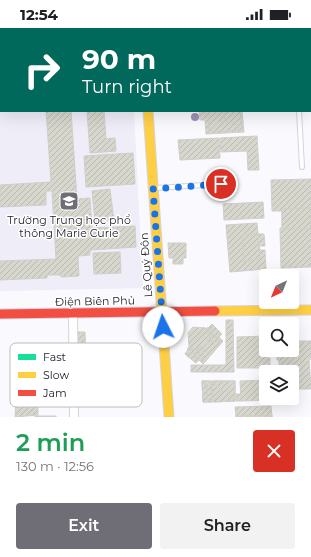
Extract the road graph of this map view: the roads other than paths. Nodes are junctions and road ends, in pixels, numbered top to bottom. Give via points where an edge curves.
1 (148, 112) edge
2 (299, 112) edge
3 (302, 167) dead end
4 (221, 184) dead end
5 (153, 189) junction
6 (311, 310) edge
7 (162, 312) junction
8 (73, 313) junction
9 (0, 314) edge
10 (73, 343) edge
11 (74, 407) edge
12 (74, 417) edge
13 (169, 417) edge

1 - 5 main road, Lê Quý Đôn
2 - 3 lane
4 - 5 lane
5 - 7 main road, Lê Quý Đôn
6 - 7 main road, Điện Biên Phủ
7 - 8 main road, Điện Biên Phủ
7 - 13 main road, Lê Quý Đôn
8 - 9 main road, Điện Biên Phủ
8 - 10 street
11 - 12 street

